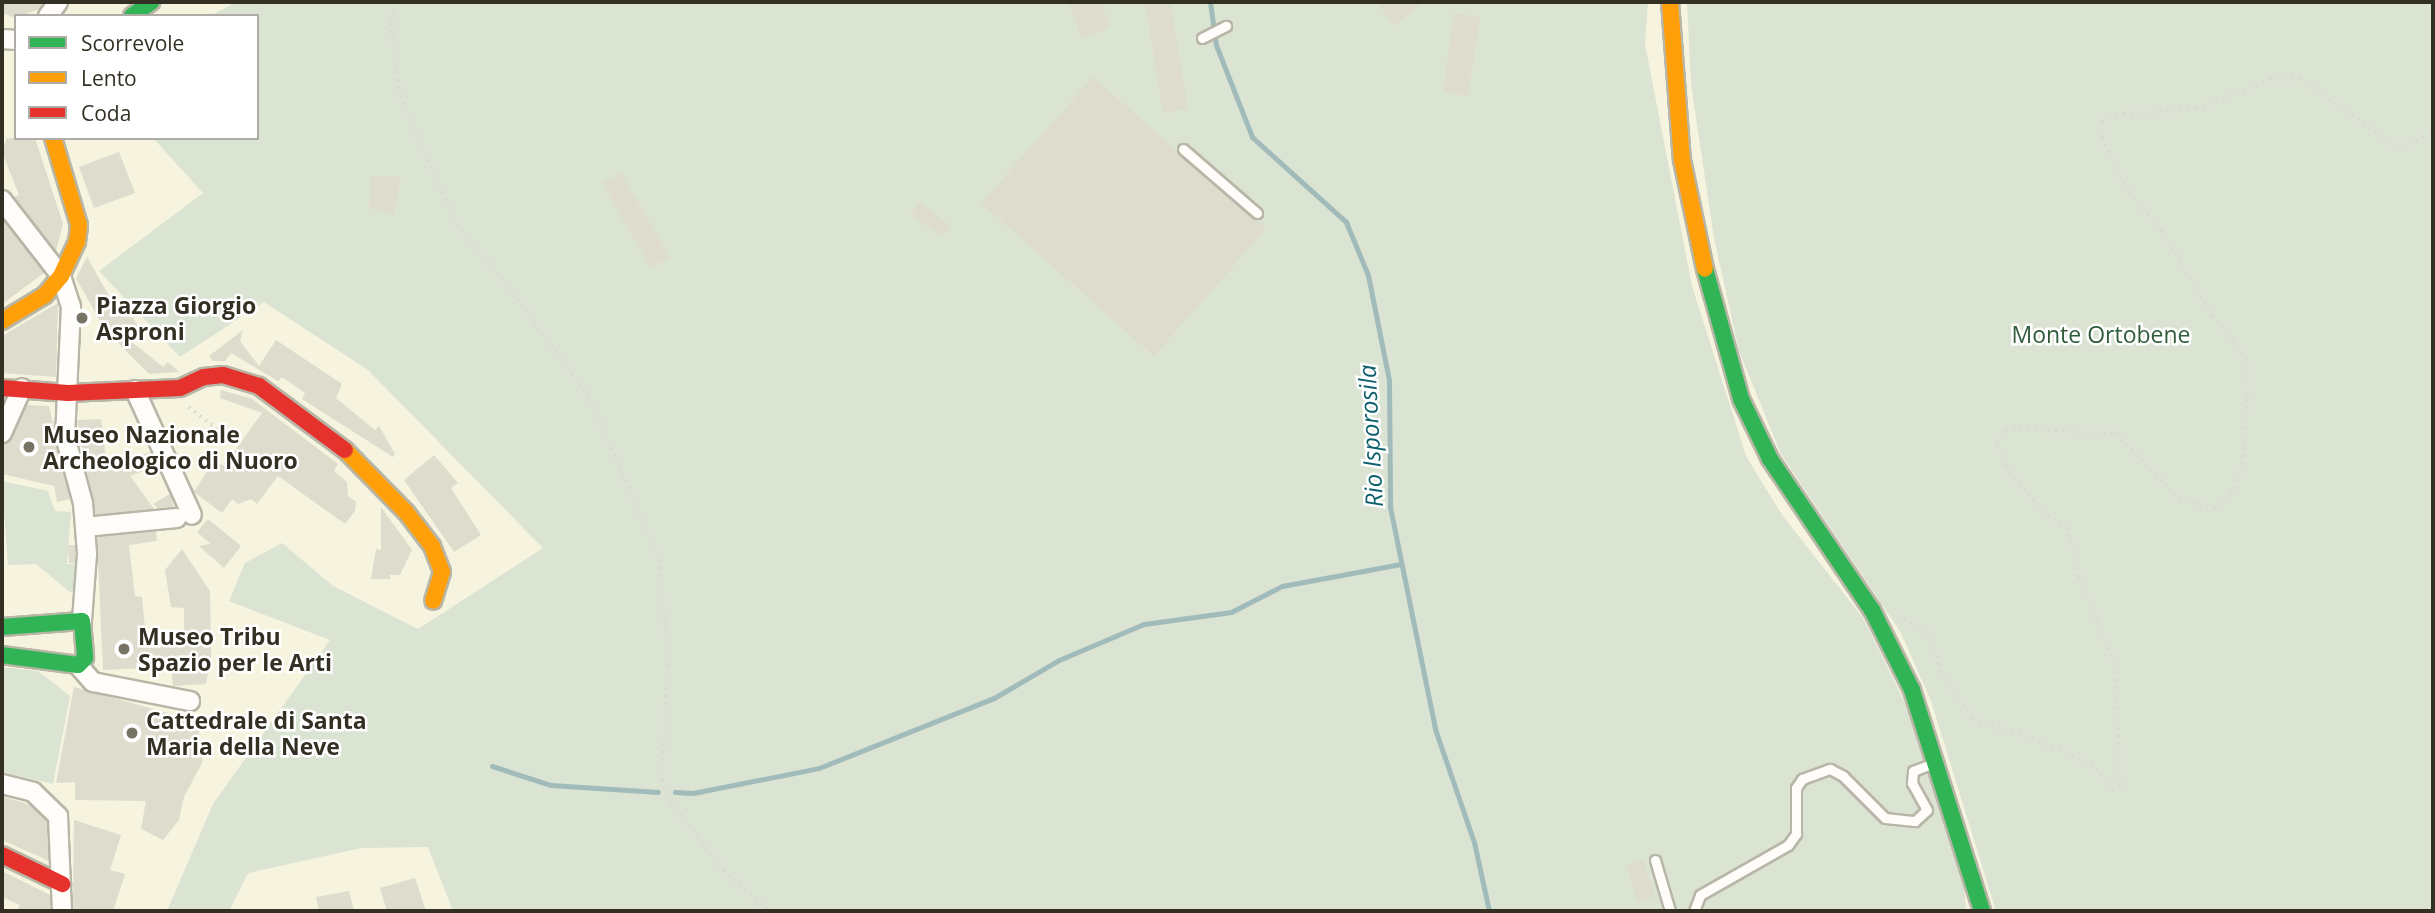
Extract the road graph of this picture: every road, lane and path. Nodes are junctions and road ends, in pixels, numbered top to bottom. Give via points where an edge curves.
1 (151, 2) edge
2 (396, 2) edge
3 (1670, 2) edge
4 (135, 14) edge
5 (1226, 26) dead end
6 (1202, 38) dead end
7 (2433, 134) edge
8 (54, 140) edge
9 (1183, 149) dead end
10 (2, 200) edge
11 (1257, 213) dead end
12 (61, 276) junction
13 (2, 321) edge
14 (2, 388) edge
15 (22, 388) junction
16 (165, 389) junction
17 (135, 390) junction
18 (68, 393) junction
19 (2, 433) edge
20 (233, 442) dead end
21 (85, 527) junction
22 (433, 601) dead end
23 (1872, 610) junction
24 (82, 621) junction
25 (2, 627) edge
26 (2, 655) edge
27 (78, 665) junction
28 (190, 701) dead end
29 (1937, 762) junction
30 (2, 784) edge
31 (2, 855) edge
32 (1655, 860) dead end
33 (62, 884) junction
34 (62, 911) edge
35 (769, 911) edge
36 (1670, 911) edge
37 (1694, 911) edge
38 (1982, 911) edge

1 - 4 street
2 - 35 path via 391,24 401,96 457,225 589,397 660,560 668,667 662,780 672,803 724,870
3 - 23 street via 1682,160 1708,283 1741,399 1770,459
5 - 6 lane
7 - 23 path via 2396,147 2301,78 2270,79 2197,109 2124,114 2102,121 2102,138 2127,190 2162,232 2212,316 2246,360 2248,387 2242,464 2235,489 2215,509 2179,499 2117,434 2006,428 1996,443 2009,473 2048,517 2067,528 2079,577 2114,663 2120,786 2112,790 2096,769 2060,748 1972,719 1940,670 1931,636 1906,618
8 - 12 street via 79,225
9 - 11 lane
10 - 12 street
12 - 13 street via 23,311
12 - 18 street via 72,326
14 - 15 street
15 - 18 street
15 - 19 street
16 - 17 street
16 - 20 path
16 - 22 street via 223,375 259,386 345,450 432,545 442,572
17 - 18 street
17 - 21 street via 185,517
18 - 21 street via 65,436
21 - 24 street
23 - 29 street via 1912,690
24 - 25 street
24 - 27 street via 85,658
26 - 27 street
27 - 28 street via 93,682
29 - 37 lane via 1913,771 1912,783 1927,810 1915,821 1885,818 1843,776 1829,769 1802,779 1796,788 1796,834 1787,845 1700,895
29 - 38 street
30 - 33 street via 33,792 58,816
31 - 33 street
32 - 36 lane
33 - 34 street

